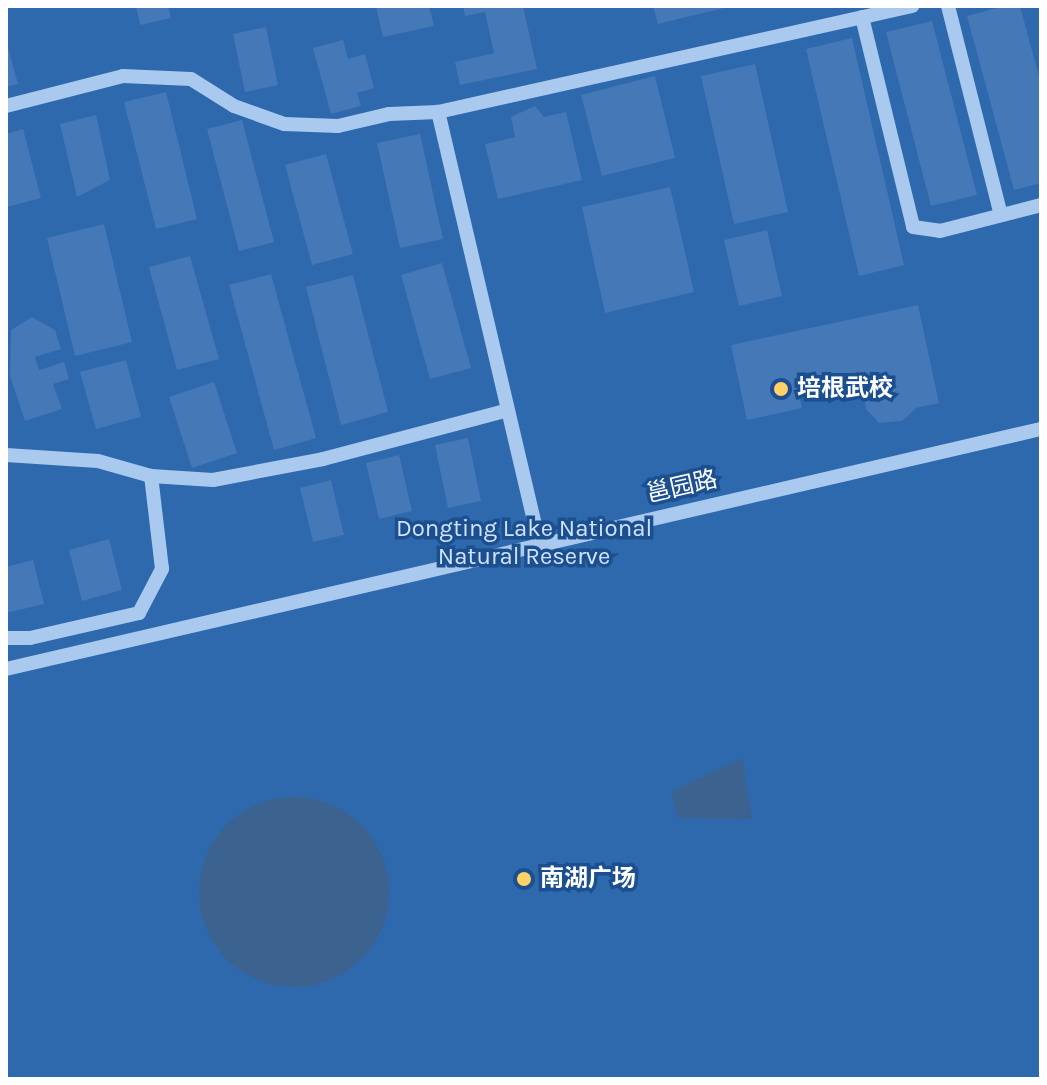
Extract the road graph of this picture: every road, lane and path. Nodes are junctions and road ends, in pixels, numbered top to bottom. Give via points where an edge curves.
1 (912, 6) edge
2 (948, 6) edge
3 (862, 17) junction
4 (6, 106) edge
5 (438, 112) junction
6 (1041, 205) edge
7 (1000, 212) junction
8 (508, 410) junction
9 (1041, 429) edge
10 (6, 455) edge
11 (151, 476) junction
12 (539, 542) junction
13 (6, 638) edge
14 (6, 669) edge

1 - 3 street
2 - 7 street
3 - 5 street
3 - 7 street via 913,227 940,231
4 - 5 street via 123,76 191,79 234,106 284,124 338,126 389,114
5 - 8 street
6 - 7 street
8 - 11 street via 323,459 229,477
8 - 12 street
9 - 12 street, 邕园路
10 - 11 street via 98,461
11 - 13 street via 162,569 139,613 30,638
12 - 14 street, 邕园路

